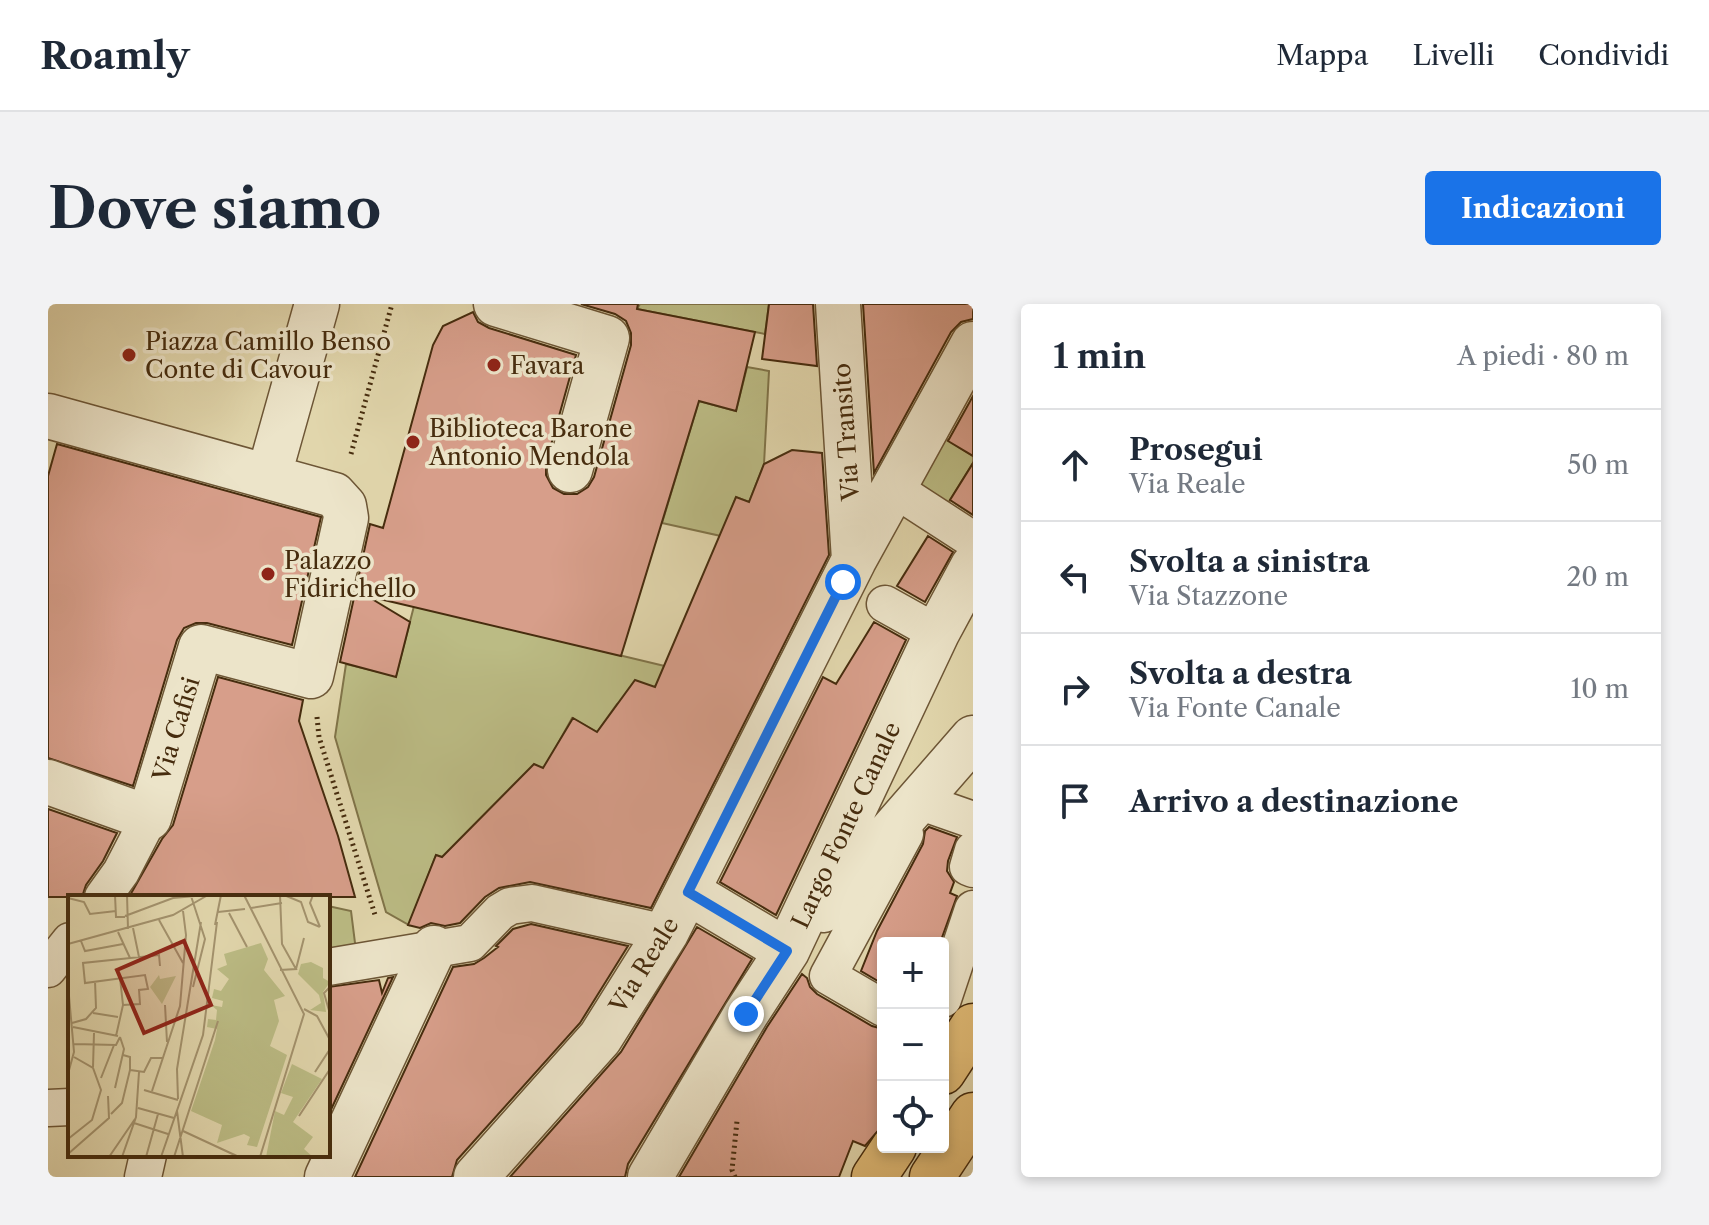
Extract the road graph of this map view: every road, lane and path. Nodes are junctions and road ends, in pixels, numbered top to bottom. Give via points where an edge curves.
1 (317, 304) edge
2 (392, 304) edge
3 (496, 304) edge
4 (838, 304) edge
5 (973, 344) edge
6 (48, 416) edge
7 (570, 470) dead end
8 (269, 475) junction
9 (893, 488) junction
10 (334, 495) junction
11 (973, 540) edge
12 (854, 560) junction
13 (968, 585) edge
14 (885, 604) dead end
15 (937, 633) junction
16 (311, 676) junction
17 (973, 738) edge
18 (48, 782) edge
19 (149, 818) junction
20 (973, 820) edge
21 (973, 850) edge
22 (973, 869) edge
23 (688, 892) junction
24 (104, 895) edge
25 (973, 909) edge
26 (666, 933) junction
27 (68, 944) edge
28 (424, 950) junction
29 (787, 951) junction
30 (330, 967) edge
31 (48, 969) edge
32 (949, 981) edge
33 (877, 1005) edge
34 (973, 1026) edge
35 (949, 1063) edge
36 (68, 1107) edge
37 (48, 1108) edge
38 (973, 1115) edge
39 (890, 1153) edge
40 (148, 1157) edge
41 (489, 1171) edge
42 (143, 1177) edge
43 (327, 1177) edge
44 (650, 1177) edge
45 (874, 1177) edge
46 (932, 1177) edge

1 - 8 street
2 - 10 path via 343,484
3 - 7 street via 607,338
4 - 12 street, Via Transito
5 - 9 street, Via Reale
6 - 8 street
8 - 10 street
9 - 11 street
9 - 12 street, Via Reale
10 - 16 street via 346,518
12 - 23 street, Via Reale
13 - 15 street, Largo Fonte Canale
14 - 15 street
15 - 29 street, Largo Fonte Canale
16 - 19 street, Via Cafisi via 201,647
16 - 28 path via 319,737 378,923
17 - 29 street, Largo Fonte Canale
18 - 19 street
19 - 24 street
20 - 33 street via 920,815 828,976
21 - 22 street via 968,867
23 - 26 street, Via Reale
23 - 29 street
25 - 32 street
26 - 28 street via 520,903 500,912 470,943
26 - 41 street, Via Reale via 600,1038
27 - 31 street
28 - 30 street
28 - 43 street
29 - 44 street
34 - 35 main road
36 - 37 street
38 - 46 main road
39 - 45 main road
40 - 42 street

